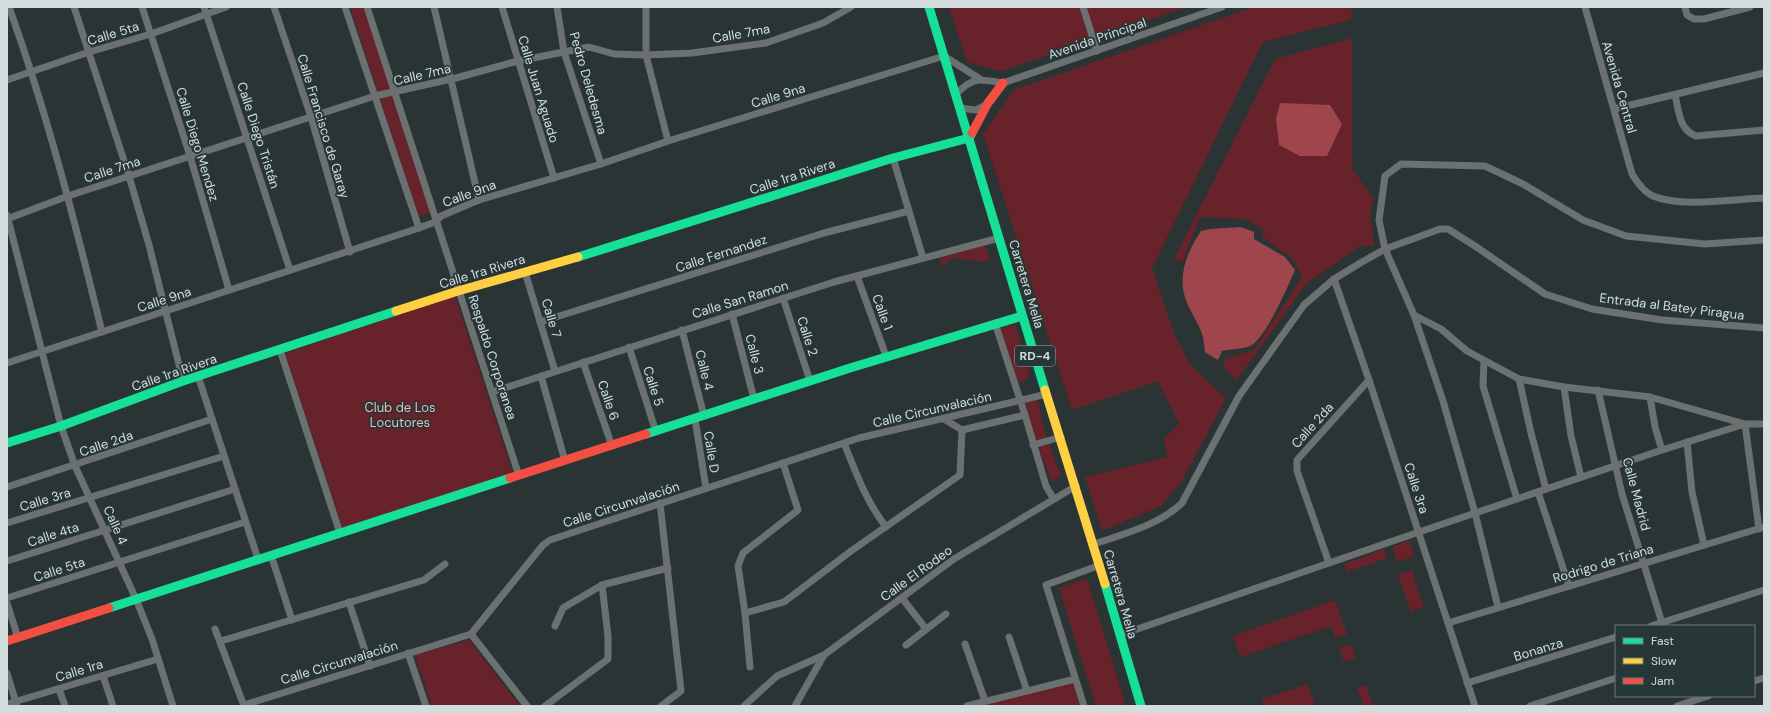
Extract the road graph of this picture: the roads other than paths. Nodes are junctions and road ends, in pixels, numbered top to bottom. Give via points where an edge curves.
1 (9, 7) edge
2 (74, 7) edge
3 (142, 7) edge
4 (226, 7) edge
5 (274, 7) edge
6 (345, 7) edge
7 (367, 7) edge
8 (434, 7) edge
9 (502, 7) edge
10 (557, 7) edge
11 (646, 7) edge
12 (851, 7) edge
13 (929, 7) edge
14 (1082, 7) edge
15 (1222, 7) edge
16 (1585, 7) edge
17 (1685, 7) edge
18 (1750, 7) edge
19 (205, 10) edge
20 (151, 34) junction
21 (1097, 51) junction
22 (89, 52) junction
23 (564, 52) junction
24 (646, 55) junction
25 (944, 56) junction
26 (518, 61) junction
27 (32, 72) junction
28 (1764, 73) edge
29 (452, 79) junction
30 (980, 79) junction
31 (7, 80) edge
32 (1003, 83) junction
33 (394, 92) junction
34 (956, 94) junction
35 (1675, 95) junction
36 (375, 96) junction
37 (988, 103) junction
38 (960, 108) junction
39 (1614, 109) junction
40 (311, 118) junction
41 (1764, 130) edge
42 (247, 138) junction
43 (969, 138) junction
44 (668, 141) junction
45 (190, 156) junction
46 (893, 158) junction
47 (601, 164) junction
48 (129, 176) junction
49 (554, 178) junction
50 (68, 196) junction
51 (1764, 198) edge
52 (479, 200) junction
53 (909, 211) junction
54 (7, 217) edge
55 (436, 222) junction
56 (419, 228) junction
57 (999, 238) junction
58 (1764, 240) edge
59 (1385, 249) junction
60 (350, 252) junction
61 (923, 258) junction
62 (290, 270) junction
63 (525, 272) junction
64 (857, 276) junction
65 (1334, 279) junction
66 (229, 290) junction
67 (458, 291) junction
68 (783, 298) junction
69 (165, 311) junction
70 (732, 314) junction
71 (1414, 315) junction
72 (1022, 316) junction
73 (540, 322) junction
74 (995, 323) junction
75 (1764, 328) edge
76 (682, 330) junction
77 (102, 332) junction
78 (629, 347) junction
79 (280, 350) junction
80 (41, 352) junction
81 (886, 356) junction
82 (1484, 361) junction
83 (583, 362) junction
84 (7, 363) edge
85 (555, 371) junction
86 (198, 376) junction
87 (541, 376) junction
88 (1520, 379) junction
89 (1369, 380) junction
90 (183, 381) junction
91 (810, 381) junction
92 (1564, 387) junction
93 (1598, 390) junction
94 (492, 392) junction
95 (1047, 394) junction
96 (1650, 398) junction
97 (754, 399) junction
98 (1020, 400) junction
99 (1024, 415) junction
100 (700, 417) junction
101 (212, 419) junction
102 (944, 419) junction
103 (1745, 424) junction
104 (1764, 424) edge
105 (61, 426) junction
106 (962, 430) junction
107 (656, 432) junction
108 (1061, 437) junction
109 (1687, 442) junction
110 (7, 443) edge
111 (844, 443) junction
112 (1033, 445) junction
113 (612, 446) junction
114 (1662, 450) junction
115 (224, 456) junction
116 (565, 461) junction
117 (783, 463) junction
118 (1617, 465) junction
119 (75, 466) junction
120 (519, 476) junction
121 (1581, 477) junction
122 (1076, 486) junction
123 (7, 487) edge
124 (706, 488) junction
125 (235, 489) junction
126 (1546, 489) junction
127 (1538, 492) junction
128 (90, 497) junction
129 (1053, 498) junction
130 (1517, 499) junction
131 (660, 503) junction
132 (1475, 513) junction
133 (246, 522) junction
134 (7, 523) edge
135 (886, 527) junction
136 (1762, 528) edge
137 (106, 530) junction
138 (1419, 532) junction
139 (340, 533) junction
140 (1094, 544) junction
141 (1704, 546) junction
142 (271, 555) junction
143 (258, 559) junction
144 (7, 562) edge
145 (118, 562) junction
146 (1328, 563) junction
147 (1644, 563) junction
148 (445, 564) dead end
149 (1100, 566) junction
150 (668, 568) junction
151 (602, 585) junction
152 (1569, 586) junction
153 (1764, 590) edge
154 (7, 598) edge
155 (136, 598) junction
156 (902, 598) junction
157 (349, 602) junction
158 (7, 603) edge
159 (1498, 608) junction
160 (746, 613) junction
161 (946, 614) dead end
162 (292, 620) junction
163 (1448, 623) junction
164 (1662, 624) edge
165 (555, 626) dead end
166 (215, 629) dead end
167 (926, 629) junction
168 (471, 634) junction
169 (1120, 635) junction
170 (1009, 637) dead end
171 (1615, 637) edge
172 (18, 638) junction
173 (221, 641) junction
174 (7, 642) edge
175 (965, 644) dead end
176 (906, 645) dead end
177 (408, 653) junction
178 (824, 655) junction
179 (158, 659) junction
180 (370, 666) junction
181 (750, 667) dead end
182 (7, 673) edge
183 (103, 676) junction
184 (1615, 678) edge
185 (1075, 679) junction
186 (1467, 683) junction
187 (60, 689) junction
188 (1028, 691) junction
189 (1705, 697) edge
190 (985, 702) junction
191 (7, 704) edge
192 (16, 704) edge
193 (244, 705) edge
194 (65, 706) edge
195 (113, 706) edge
196 (172, 706) edge
197 (426, 706) edge
198 (527, 706) edge
199 (545, 706) edge
200 (661, 706) edge
201 (744, 706) edge
202 (795, 706) edge
203 (967, 706) edge
204 (1084, 706) edge
205 (1141, 706) edge
206 (1475, 706) edge
207 (1530, 706) edge
208 (1680, 706) edge

1 - 27 street
2 - 22 street
3 - 20 street, Calle Diego Mendez
4 - 19 street, Calle 5ta
5 - 40 street, Calle Francisco de Garay
6 - 36 street
7 - 33 street, Respaldo Corporanea
8 - 29 street
9 - 26 street, Calle Juan Aguado
10 - 23 street, Pedro Deledesma
11 - 24 street
12 - 24 street, Calle 7ma via 823,23 766,43 692,53
13 - 25 street, Carretera Mella / RD-4
14 - 21 street
15 - 21 street, Avenida Principal
16 - 39 street, Avenida Central
17 - 18 street via 1687,15 1694,19 1704,19
19 - 20 street, Calle 5ta
19 - 42 street, Calle Diego Tristán
20 - 22 street, Calle 5ta
20 - 45 street, Calle Diego Mendez
21 - 32 street, Avenida Principal
22 - 27 street, Calle 5ta
22 - 48 street
23 - 24 street, Calle 7ma via 589,47 614,54
23 - 26 street, Calle 7ma
23 - 47 street, Pedro Deledesma
24 - 44 street
25 - 30 street
25 - 34 street, Carretera Mella / RD-4
25 - 44 street, Calle 9na
26 - 29 street, Calle 7ma
26 - 49 street, Calle Juan Aguado
27 - 31 street, Calle 5ta
27 - 50 street
28 - 35 street
29 - 33 street, Calle 7ma
29 - 52 street
30 - 32 street
30 - 34 street via 972,80
32 - 37 street
33 - 36 street, Calle 7ma
33 - 55 street, Respaldo Corporanea
34 - 38 street, Carretera Mella / RD-4
35 - 39 street
35 - 41 street via 1688,133 1696,136
36 - 40 street, Calle 7ma
36 - 56 street
37 - 38 street via 976,110
37 - 43 street
38 - 43 street, Carretera Mella / RD-4
39 - 51 street, Avenida Central via 1632,174 1652,196 1682,202
40 - 42 street, Calle 7ma
40 - 60 street, Calle Francisco de Garay
42 - 45 street, Calle 7ma
42 - 62 street, Calle Diego Tristán
43 - 46 street, Calle 1ra Rivera
43 - 57 street, Carretera Mella / RD-4
44 - 47 street, Calle 9na
45 - 48 street, Calle 7ma
45 - 66 street, Calle Diego Mendez
46 - 53 street
46 - 63 street, Calle 1ra Rivera
47 - 49 street, Calle 9na
48 - 50 street, Calle 7ma
48 - 69 street
49 - 52 street, Calle 9na
50 - 54 street, Calle 7ma
50 - 77 street
52 - 55 street, Calle 9na via 441,216
53 - 61 street
53 - 73 street, Calle Fernandez via 824,233
54 - 80 street, Calle 4
55 - 56 street, Calle 9na
55 - 67 street, Respaldo Corporanea
56 - 60 street, Calle 9na
57 - 61 street, Calle San Ramon
57 - 72 street, Carretera Mella / RD-4
58 - 59 street via 1705,244 1626,236 1582,220 1523,184 1485,166 1401,164 1385,176 1379,220
59 - 65 street, Entrada al Batey Piragua
59 - 71 street
59 - 75 street, Entrada al Batey Piragua via 1440,229 1448,229 1545,294 1592,309 1662,320
60 - 62 street, Calle 9na
61 - 64 street, Calle San Ramon
62 - 66 street, Calle 9na
63 - 67 street, Calle 1ra Rivera
63 - 73 street, Calle 7
64 - 68 street, Calle San Ramon
64 - 81 street, Calle 1
65 - 89 street, Calle 3ra
65 - 140 street, Entrada al Batey Piragua via 1304,305 1239,396 1182,503 1171,514
66 - 69 street, Calle 9na
67 - 79 street, Calle 1ra Rivera
67 - 94 street, Respaldo Corporanea
68 - 70 street, Calle San Ramon
68 - 91 street, Calle 2
69 - 77 street, Calle 9na
69 - 90 street
70 - 76 street, Calle San Ramon
70 - 97 street, Calle 3
71 - 82 street via 1441,329 1467,351
71 - 132 street via 1443,401
72 - 74 street
72 - 95 street, Carretera Mella / RD-4
73 - 85 street, Calle 7
74 - 81 street
74 - 98 street
76 - 78 street, Calle San Ramon
76 - 100 street, Calle 4
77 - 80 street, Calle 9na
78 - 83 street, Calle San Ramon
78 - 107 street, Calle 5
79 - 86 street, Calle 1ra Rivera
79 - 139 street
80 - 84 street, Calle 9na
80 - 105 street, Calle 4
81 - 91 street
82 - 88 street
82 - 130 street via 1483,386
83 - 85 street, Calle San Ramon
83 - 113 street, Calle 6
85 - 87 street, Calle San Ramon
86 - 90 street, Calle 1ra Rivera
86 - 101 street
87 - 94 street, Calle San Ramon
87 - 116 street
88 - 92 street
88 - 126 street
89 - 138 street, Calle 3ra
89 - 146 street, Calle 2da via 1297,460 1296,471
90 - 105 street, Calle 1ra Rivera
91 - 97 street
92 - 93 street
92 - 121 street via 1571,436
93 - 96 street
93 - 118 street, Calle Madrid
94 - 120 street, Respaldo Corporanea
95 - 98 street, Calle Circunvalación
95 - 108 street, Carretera Mella / RD-4
96 - 103 street
96 - 114 street
97 - 100 street
98 - 99 street
98 - 102 street, Calle Circunvalación
99 - 106 street
99 - 112 street
100 - 107 street
100 - 124 street, Calle D
101 - 115 street
101 - 119 street, Calle 2da
102 - 106 street
102 - 111 street, Calle Circunvalación
103 - 104 street
103 - 109 street
103 - 136 street
105 - 110 street, Calle 1ra Rivera
105 - 119 street, Calle 4
106 - 135 street via 960,475
107 - 113 street
108 - 112 street
108 - 122 street, Carretera Mella / RD-4
109 - 114 street
109 - 141 street via 1692,492
111 - 117 street, Calle Circunvalación
111 - 135 street via 860,485 874,512
112 - 129 street via 1046,486
113 - 116 street
114 - 118 street
115 - 125 street
115 - 128 street, Calle 3ra
116 - 120 street
117 - 124 street, Calle Circunvalación
117 - 160 street via 798,510 743,553 738,566
118 - 121 street
118 - 147 street, Calle Madrid via 1622,494
119 - 123 street, Calle 2da
119 - 128 street, Calle 4
120 - 139 street
121 - 126 street
122 - 129 street, Calle El Rodeo
122 - 140 street, Carretera Mella / RD-4
124 - 131 street, Calle Circunvalación
125 - 133 street
125 - 137 street, Calle 4ta
126 - 127 street
127 - 130 street
127 - 152 street
128 - 134 street, Calle 3ra
128 - 137 street, Calle 4
129 - 156 street, Calle El Rodeo via 954,559
130 - 132 street
131 - 150 street
131 - 168 street, Calle Circunvalación via 546,542
132 - 138 street
132 - 159 street
133 - 143 street
133 - 145 street, Calle 5ta
135 - 160 street via 784,602
136 - 141 street, Rodrigo de Triana
137 - 144 street, Calle 4ta
137 - 145 street, Calle 4
138 - 146 street
138 - 163 street, Calle 3ra
139 - 142 street
140 - 149 street, Carretera Mella / RD-4
141 - 147 street, Rodrigo de Triana
142 - 143 street
142 - 162 street
143 - 155 street
145 - 154 street, Calle 5ta
145 - 155 street, Calle 4
146 - 169 street
147 - 152 street, Rodrigo de Triana
147 - 164 street, Calle Madrid
148 - 157 street via 424,580
149 - 169 street, Carretera Mella / RD-4
149 - 185 street via 1046,585
150 - 151 street
150 - 200 street via 681,691
151 - 165 street via 563,608
151 - 199 street via 608,659
152 - 159 street, Rodrigo de Triana
153 - 164 street
155 - 172 street
155 - 179 street, Calle 4
156 - 167 street
156 - 178 street, Calle El Rodeo
157 - 162 street
157 - 180 street
158 - 172 street
159 - 163 street, Rodrigo de Triana
160 - 181 street
161 - 167 street
162 - 173 street
163 - 186 street, Calle 3ra
166 - 173 street
167 - 176 street
168 - 177 street, Calle Circunvalación
168 - 198 street
169 - 205 street, Carretera Mella / RD-4
170 - 188 street
171 - 186 street, Bonanza
172 - 174 street
173 - 193 street
175 - 190 street
177 - 180 street, Calle Circunvalación
177 - 197 street
178 - 201 street via 777,676
178 - 202 street, Calle El Rodeo
179 - 183 street, Calle 1ra
179 - 196 street, Calle 4
180 - 193 street, Calle Circunvalación
182 - 192 street
183 - 187 street, Calle 1ra
183 - 195 street
184 - 207 street
185 - 188 street
185 - 204 street
186 - 206 street, Calle 3ra
187 - 192 street, Calle 1ra
187 - 194 street
188 - 190 street
189 - 208 street
190 - 203 street
191 - 192 street, Calle 1ra

